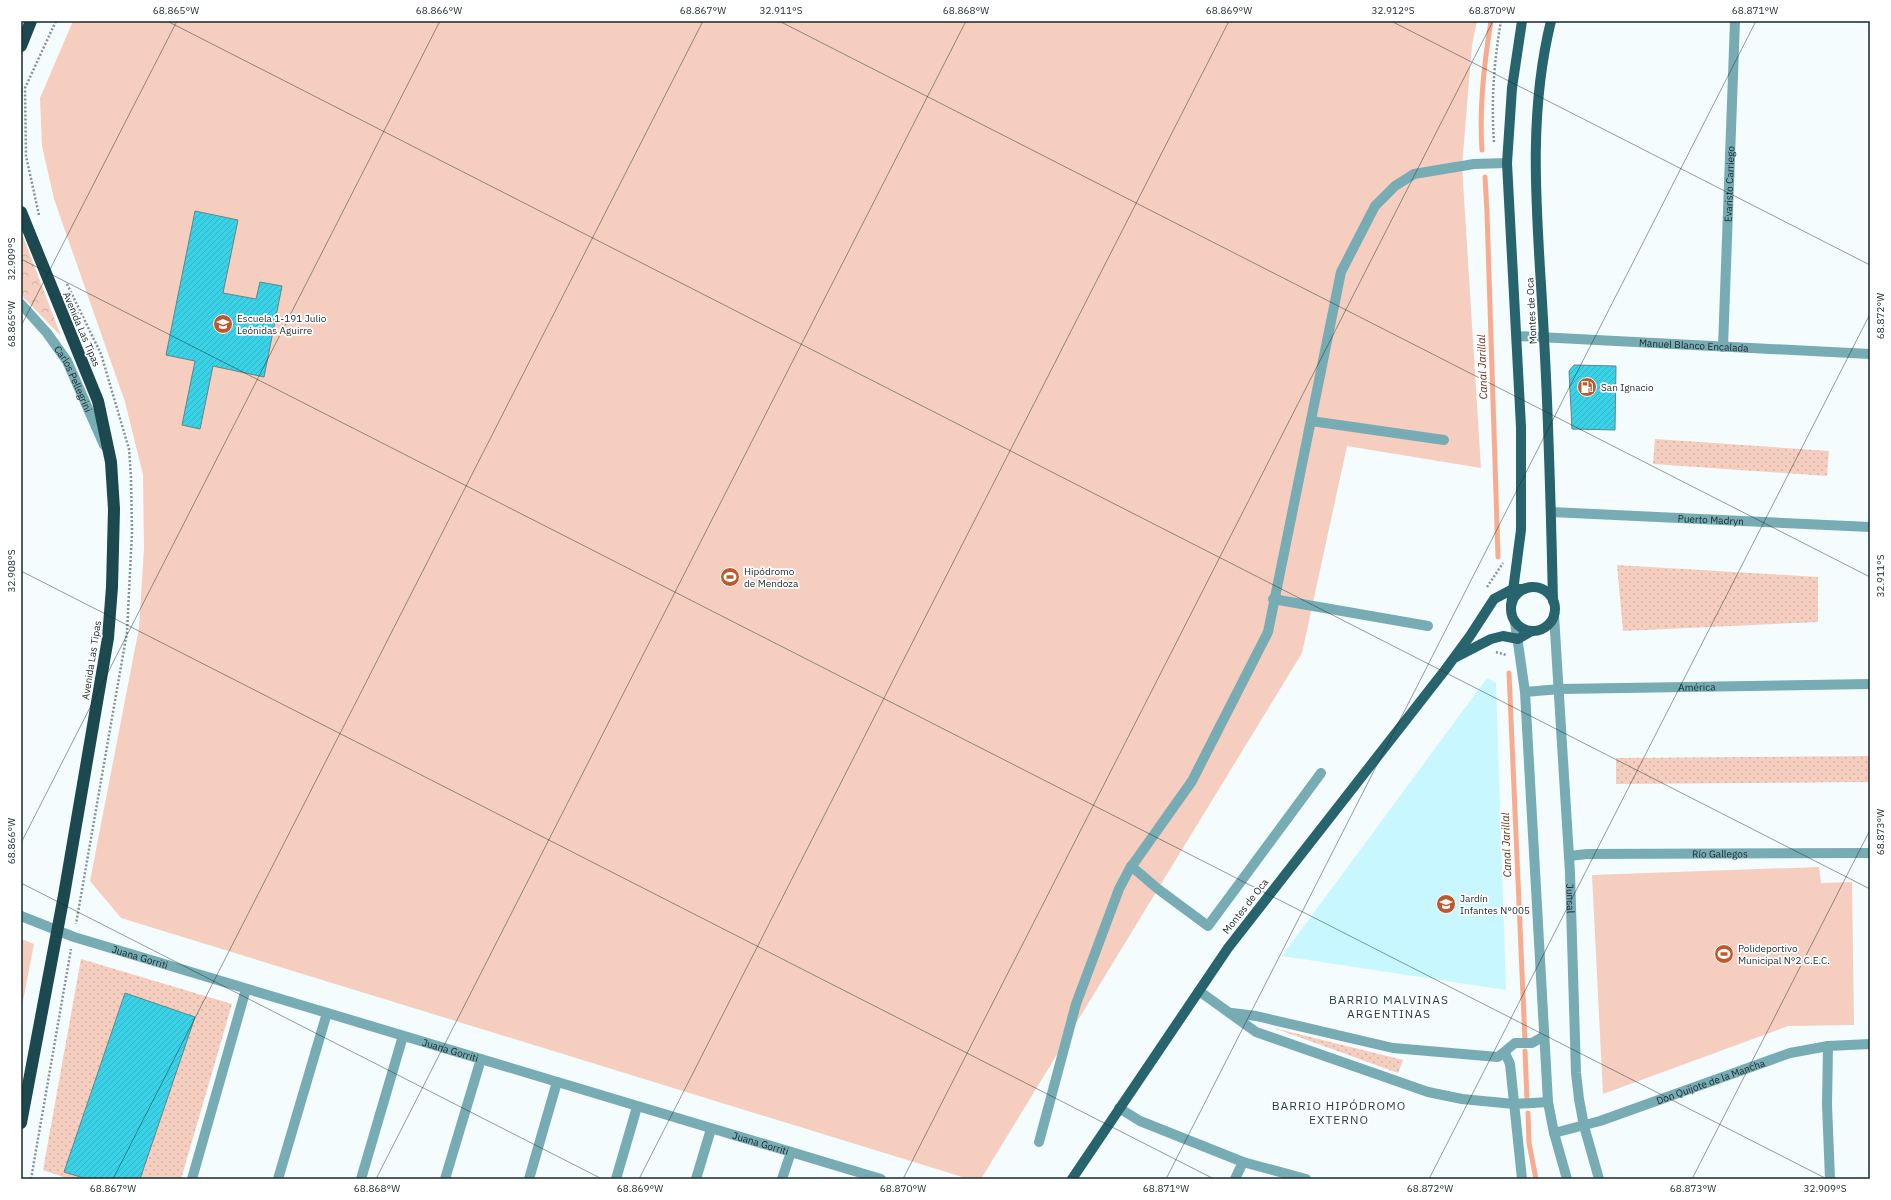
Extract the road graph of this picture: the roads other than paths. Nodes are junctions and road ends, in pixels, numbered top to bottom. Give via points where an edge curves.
1 (31, 21) edge
2 (1522, 21) edge
3 (1551, 21) edge
4 (1735, 21) edge
5 (21, 46) edge
6 (1507, 163) junction
7 (21, 212) edge
8 (21, 304) edge
9 (1517, 336) junction
10 (1544, 337) junction
11 (1723, 347) junction
12 (1870, 354) edge
13 (1312, 420) junction
14 (1444, 440) dead end
15 (111, 462) junction
16 (1551, 512) junction
17 (1870, 527) edge
18 (1512, 588) junction
19 (1525, 589) junction
20 (1273, 599) junction
21 (1553, 601) junction
22 (1511, 606) junction
23 (1554, 615) junction
24 (1515, 622) junction
25 (1428, 626) dead end
26 (1530, 632) junction
27 (1518, 638) junction
28 (1453, 659) junction
29 (1870, 684) edge
30 (1560, 689) junction
31 (1525, 692) junction
32 (1321, 773) dead end
33 (1870, 852) edge
34 (1569, 856) junction
35 (1131, 866) junction
36 (21, 916) edge
37 (56, 931) junction
38 (246, 989) junction
39 (1199, 991) junction
40 (327, 1013) junction
41 (1230, 1013) junction
42 (403, 1036) junction
43 (1544, 1036) junction
44 (1870, 1044) edge
45 (1828, 1046) junction
46 (1505, 1053) junction
47 (481, 1059) junction
48 (558, 1082) junction
49 (1548, 1102) junction
50 (1514, 1104) junction
51 (637, 1107) junction
52 (1119, 1108) junction
53 (21, 1123) edge
54 (1584, 1126) junction
55 (711, 1129) junction
56 (1554, 1133) junction
57 (1039, 1142) dead end
58 (790, 1152) junction
59 (1243, 1162) junction
60 (866, 1177) edge
61 (192, 1179) edge
62 (278, 1179) edge
63 (361, 1179) edge
64 (445, 1179) edge
65 (529, 1179) edge
66 (616, 1179) edge
67 (696, 1179) edge
68 (782, 1179) edge
69 (881, 1179) edge
70 (1072, 1179) edge
71 (1235, 1179) edge
72 (1306, 1179) edge
73 (1522, 1179) edge
74 (1567, 1179) edge
75 (1599, 1179) edge
76 (1830, 1179) edge

1 - 5 highway
2 - 6 main road, Montes de Oca via 1512,88
3 - 10 main road, Montes de Oca via 1539,79 1535,127 1535,184
4 - 11 street, Evaristo Carriego
6 - 9 main road, Montes de Oca
6 - 13 street via 1474,164 1414,174 1394,186 1375,206 1341,272
7 - 15 highway, Avenida Las Tipas via 98,401
8 - 15 street, Carlos Pellegrini via 47,333 66,361
9 - 10 street, Manuel Blanco Encalada
9 - 18 main road, Montes de Oca via 1521,427 1521,530
10 - 11 street, Manuel Blanco Encalada
10 - 16 main road, Montes de Oca
11 - 12 street, Manuel Blanco Encalada
13 - 14 street
13 - 20 street
15 - 37 highway, Avenida Las Tipas via 114,509 108,638
16 - 17 street, Puerto Madryn
16 - 21 main road, Montes de Oca
18 - 19 main road
18 - 22 main road, Montes de Oca
18 - 28 main road, Montes de Oca via 1494,599
19 - 21 main road via 1540,588
19 - 22 main road via 1513,599
20 - 25 street
20 - 35 street via 1268,632 1192,781
21 - 23 main road
22 - 24 main road
23 - 26 main road via 1544,629
23 - 30 street, Juncal
24 - 26 main road
24 - 27 street
26 - 27 main road, Montes de Oca
27 - 28 main road, Montes de Oca via 1503,636 1491,639
27 - 31 street
28 - 39 main road, Montes de Oca via 1228,948
29 - 30 street, América
30 - 31 street, América
30 - 34 street, Juncal
31 - 43 street
32 - 35 street via 1208,926
33 - 34 street, Río Gallegos
34 - 54 street, Juncal via 1576,1073
35 - 57 street via 1119,889 1076,1004
36 - 37 street, Juana Gorriti
37 - 38 street, Juana Gorriti
37 - 53 highway, Avenida Las Tipas
38 - 40 street, Juana Gorriti
38 - 61 street
39 - 41 street
39 - 52 main road, Montes de Oca
40 - 42 street, Juana Gorriti
40 - 62 street
41 - 46 street via 1256,1016 1393,1048 1498,1058
41 - 50 street via 1256,1032 1428,1092 1462,1099
42 - 47 street, Juana Gorriti
42 - 63 street
43 - 46 street via 1532,1043 1515,1043
43 - 49 street
44 - 45 street, Don Quijote de la Mancha
45 - 54 street, Don Quijote de la Mancha via 1790,1053
45 - 76 street
46 - 50 street via 1510,1064
47 - 48 street, Juana Gorriti
47 - 64 street
48 - 51 street, Juana Gorriti
48 - 65 street
49 - 50 street
49 - 56 street
50 - 73 street
51 - 55 street, Juana Gorriti
51 - 66 street
52 - 59 street via 1140,1121
52 - 70 main road, Montes de Oca
54 - 56 street, Don Quijote de la Mancha
54 - 75 street, Juncal
55 - 58 street, Juana Gorriti
55 - 67 street
56 - 74 street
58 - 60 street, Juana Gorriti
58 - 68 street
59 - 71 street
59 - 72 street
60 - 69 street, Juana Gorriti

